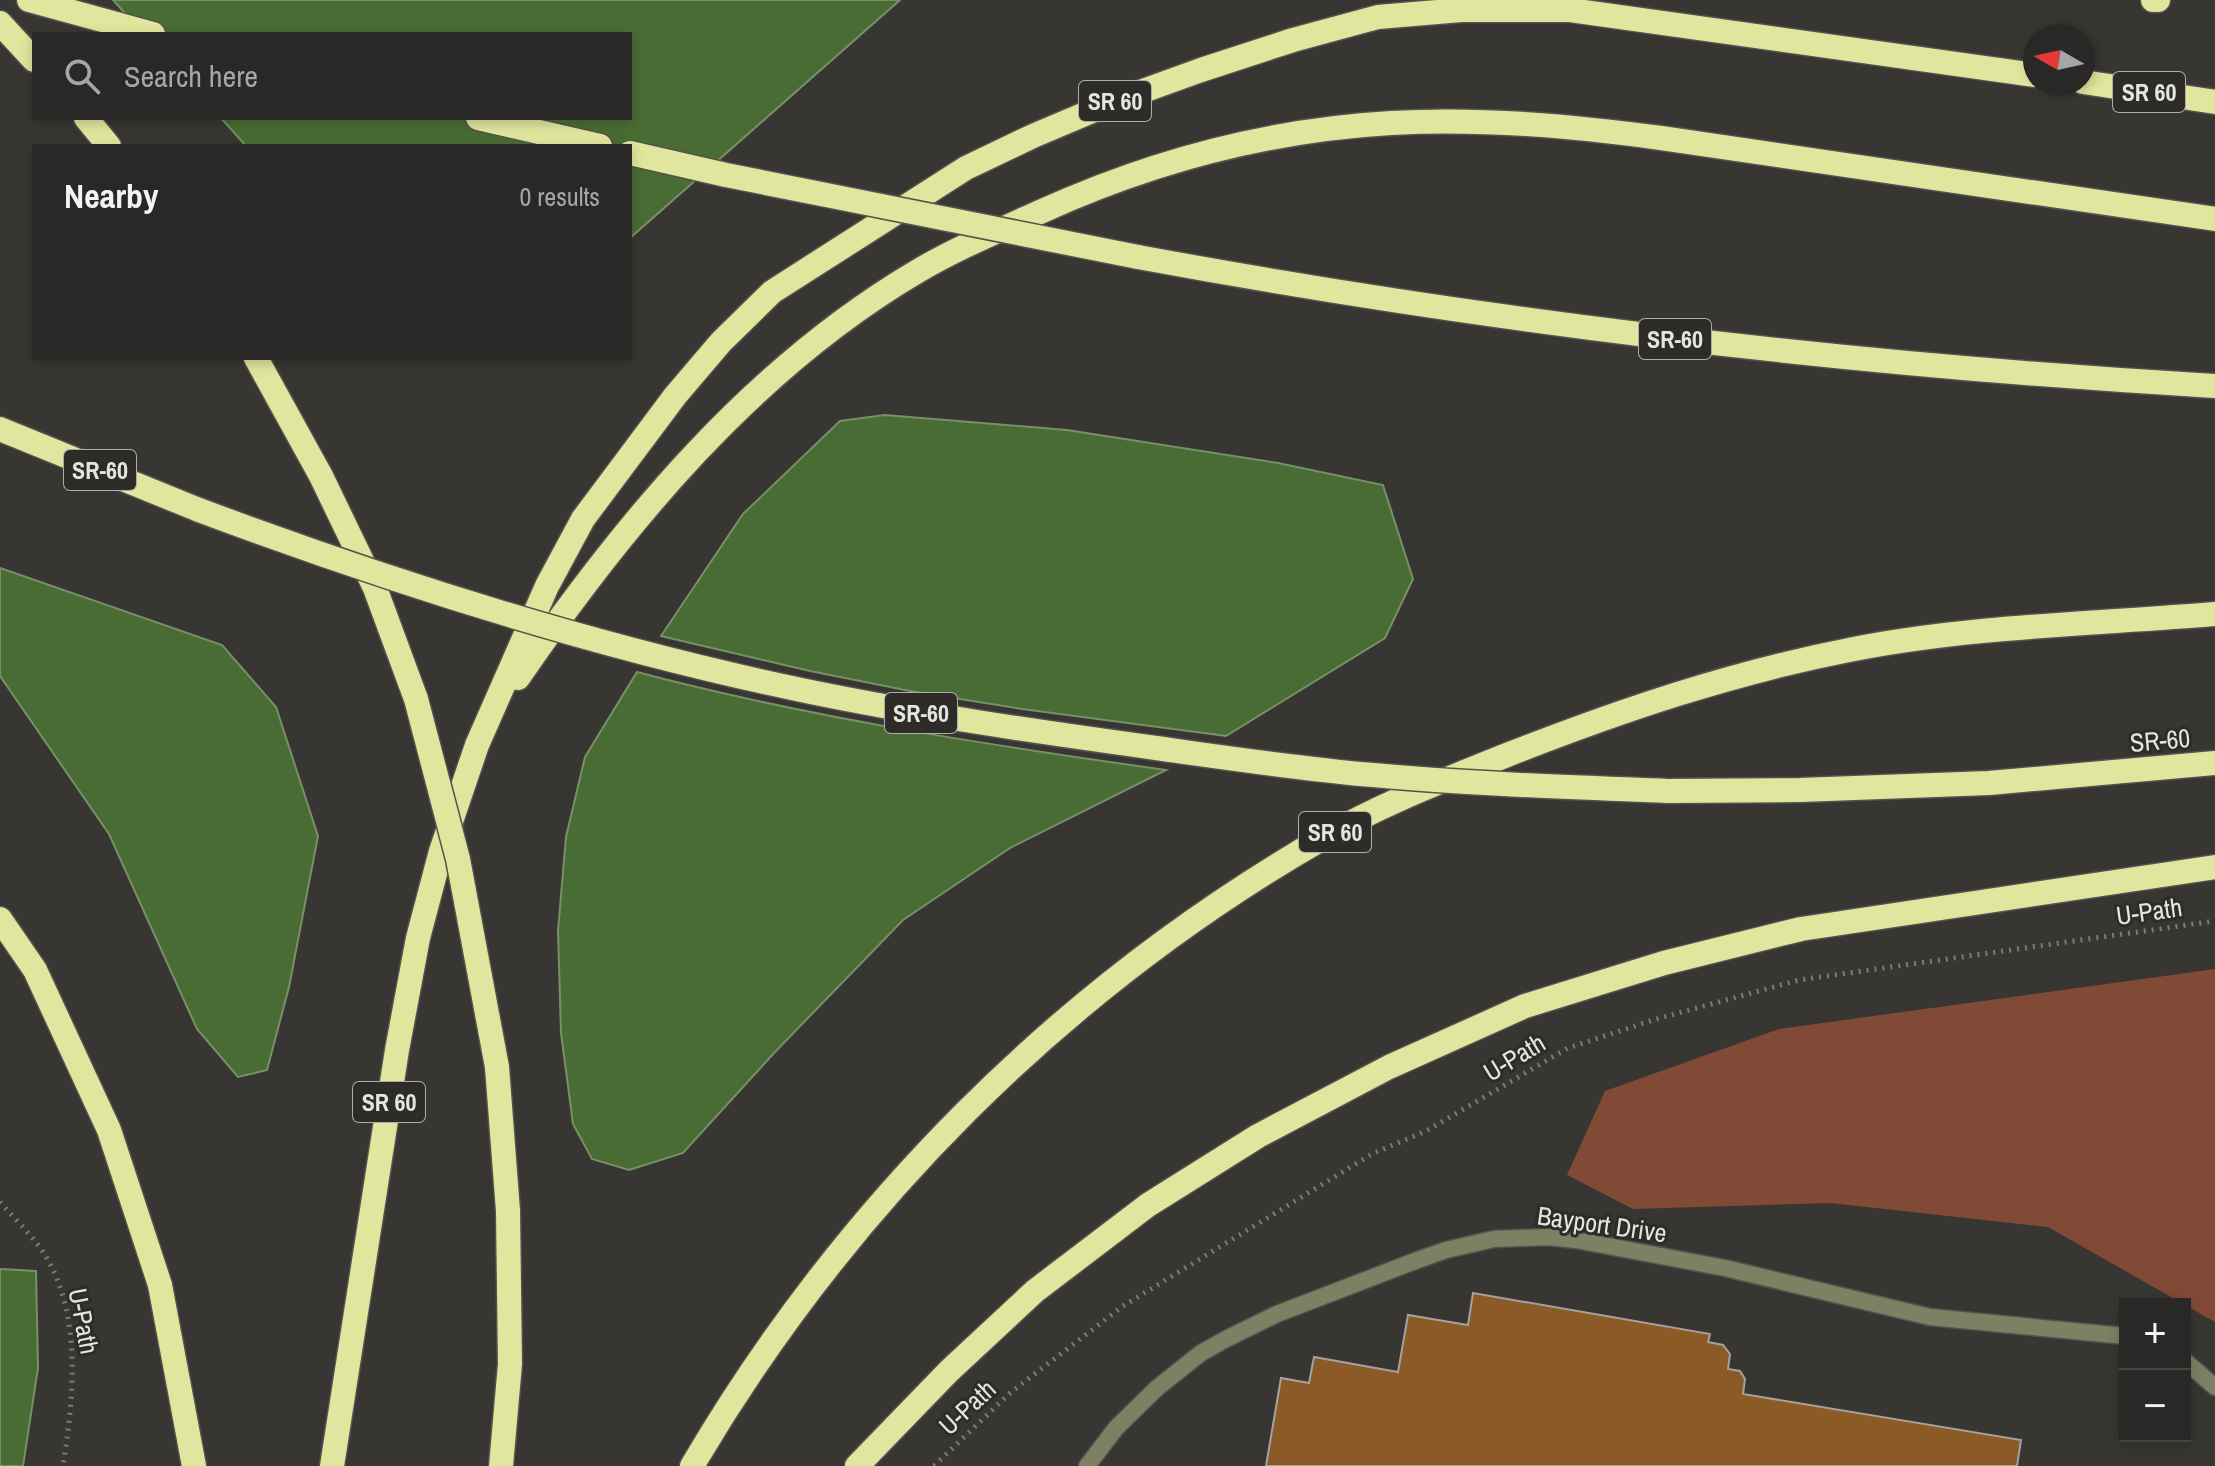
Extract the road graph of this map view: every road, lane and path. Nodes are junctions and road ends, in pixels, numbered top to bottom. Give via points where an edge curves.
1 (29, 0) edge
2 (0, 23) edge
3 (146, 32) edge
4 (32, 58) edge
5 (2023, 73) edge
6 (2095, 84) edge
7 (2215, 102) edge
8 (88, 120) edge
9 (487, 120) edge
10 (107, 144) edge
11 (591, 144) edge
12 (632, 153) edge
13 (2215, 219) edge
14 (257, 360) edge
15 (2215, 386) edge
16 (0, 429) edge
17 (2215, 614) edge
18 (477, 745) junction
19 (2215, 763) edge
20 (2215, 867) edge
21 (0, 919) edge
22 (2215, 921) edge
23 (0, 1202) edge
24 (2119, 1335) edge
25 (2191, 1366) edge
26 (2215, 1387) edge
27 (63, 1466) edge
28 (194, 1466) edge
29 (332, 1466) edge
30 (501, 1466) edge
31 (692, 1466) edge
32 (857, 1466) edge
33 (934, 1466) edge
34 (1087, 1466) edge

1 - 3 highway
2 - 4 highway
5 - 18 highway, SR 60 via 1570,10 1461,10 1378,17 1293,40 1118,100 1033,136 966,168 772,292 721,342 583,519 547,586
6 - 7 highway, SR 60
8 - 10 highway
9 - 11 highway
12 - 15 highway, SR-60 / SR-60, bridge via 1295,286 1646,336 1969,369
13 - 18 highway via 1661,138 1487,122 1389,123 1284,136 1151,167 964,245 845,321 781,371 719,428 648,507 520,676
14 - 30 highway, bridge via 375,588 416,699 458,859 497,1067 508,1211 510,1364
16 - 19 highway, SR-60 / SR-60, bridge via 199,510 478,606 805,691 1061,735 1373,775 1667,791 1989,783
17 - 31 highway, SR 60 via 1953,635 1851,649 1751,672 1602,718 1397,800 1324,838 1137,962 997,1080 827,1266 758,1359
18 - 29 highway, SR 60 via 418,938
20 - 32 highway via 1801,929 1664,963 1525,1006 1363,1080 1258,1136 1148,1205 1035,1291
21 - 28 highway via 35,970 109,1130 160,1285
22 - 33 path, U-Path via 1799,980 1568,1048 1426,1131 1372,1154 1123,1306 1010,1393
23 - 27 path, U-Path via 41,1249 68,1318 73,1359
24 - 34 street, Bayport Drive via 1920,1315 1725,1268 1576,1240 1494,1239 1415,1261 1226,1339 1157,1388
25 - 26 street

